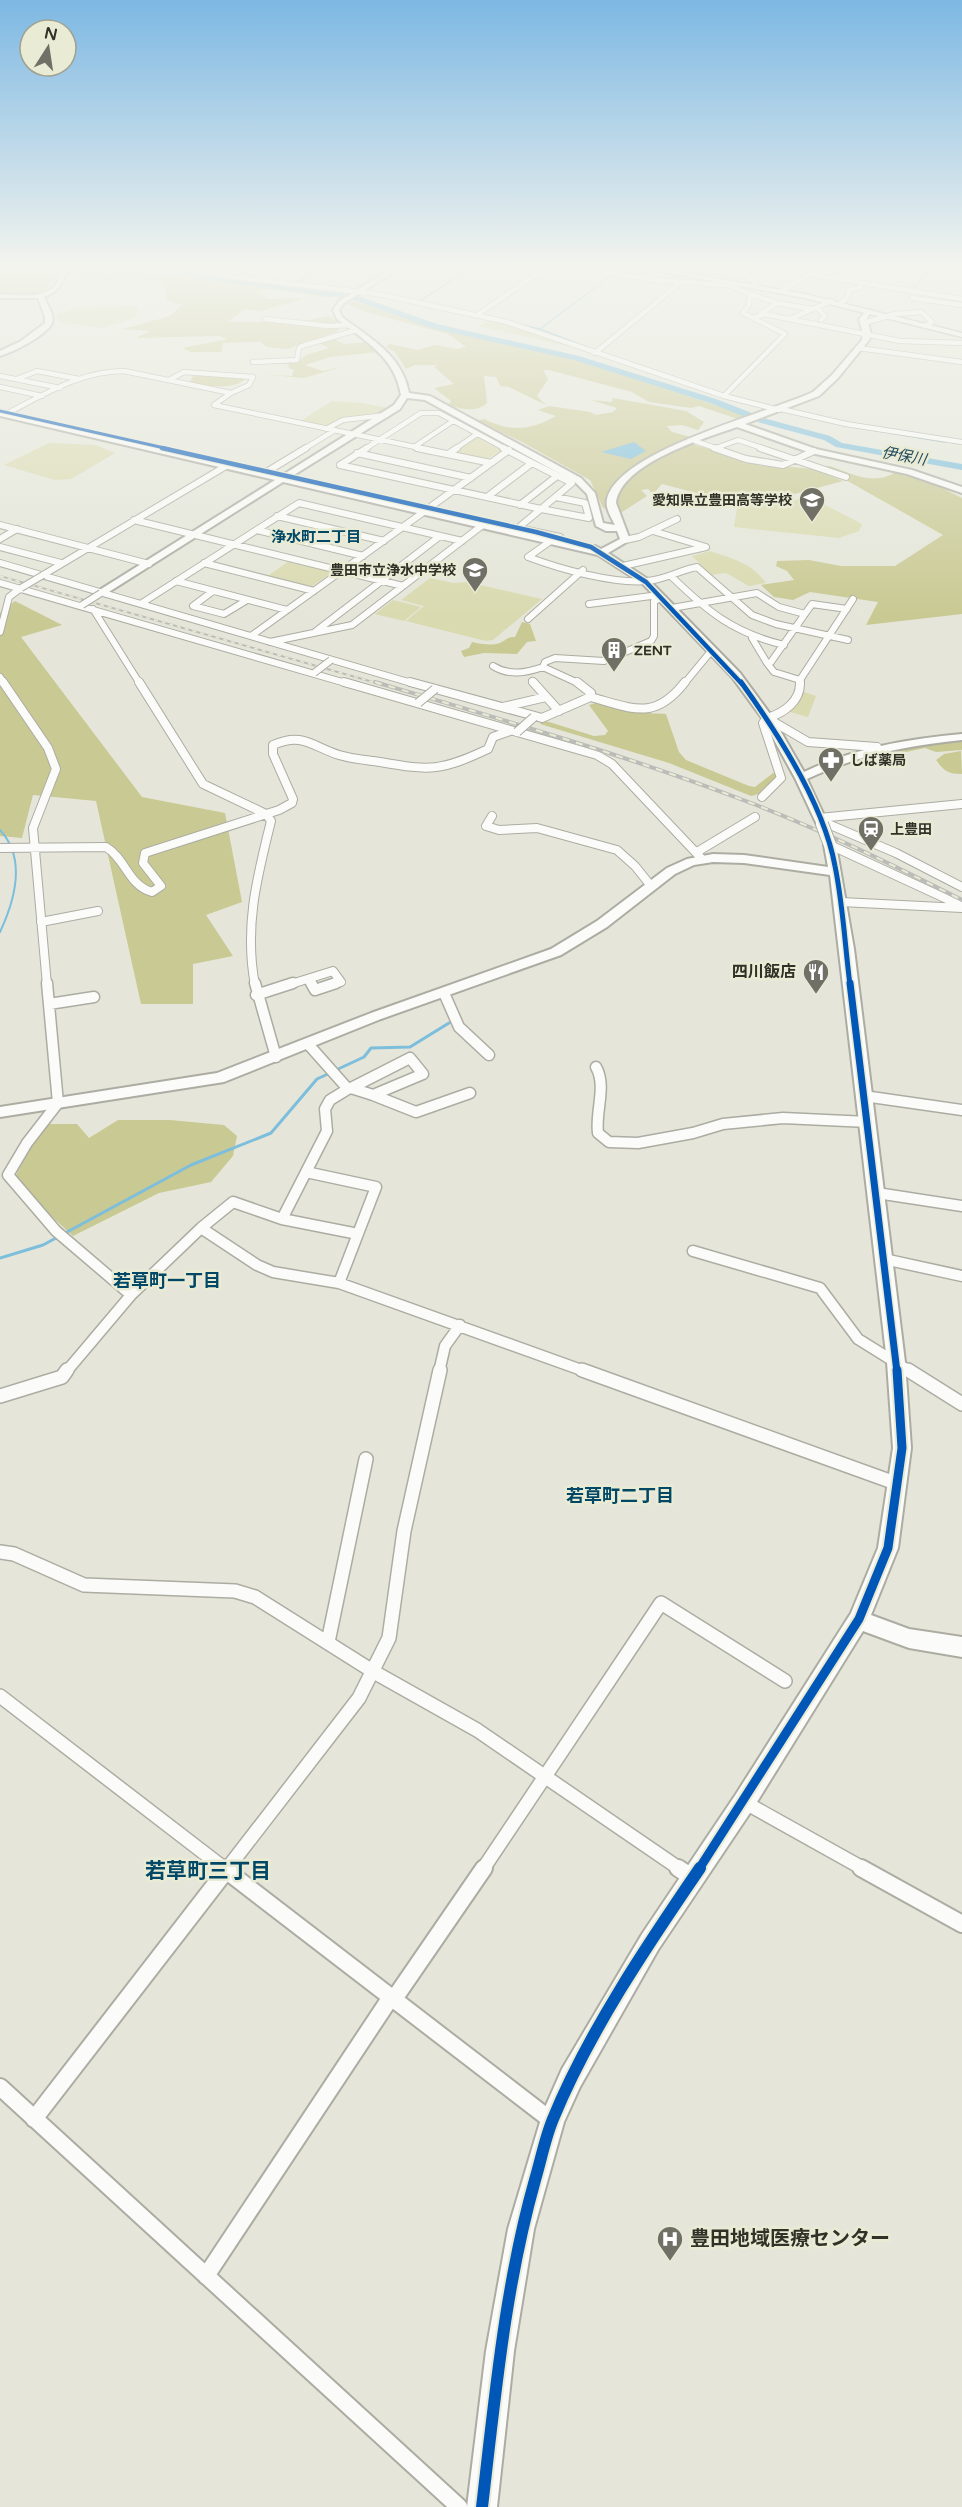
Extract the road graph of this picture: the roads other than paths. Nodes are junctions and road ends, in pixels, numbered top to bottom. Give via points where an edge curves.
1 (33, 383) edge
2 (71, 383) edge
3 (183, 383) edge
4 (250, 383) edge
5 (402, 383) edge
6 (686, 383) edge
7 (737, 383) edge
8 (828, 383) edge
9 (0, 387) edge
10 (60, 388) junction
11 (231, 393) junction
12 (405, 395) junction
13 (42, 396) junction
14 (724, 396) junction
15 (778, 410) junction
16 (3, 412) edge
17 (386, 415) junction
18 (453, 421) junction
19 (744, 423) junction
20 (326, 429) junction
21 (335, 430) junction
22 (477, 434) junction
23 (356, 435) junction
24 (378, 440) junction
25 (695, 441) junction
26 (962, 442) edge
27 (414, 447) junction
28 (716, 448) junction
29 (509, 450) junction
30 (814, 451) junction
31 (357, 453) junction
32 (448, 454) junction
33 (795, 461) junction
34 (491, 463) junction
35 (532, 463) junction
36 (226, 466) junction
37 (268, 471) junction
38 (557, 476) junction
39 (287, 477) junction
40 (846, 477) dead end
41 (471, 478) junction
42 (454, 490) junction
43 (962, 490) edge
44 (487, 497) junction
45 (556, 497) junction
46 (520, 504) junction
47 (427, 509) junction
48 (541, 509) junction
49 (278, 516) junction
50 (677, 519) dead end
51 (134, 520) junction
52 (484, 524) junction
53 (0, 525) edge
54 (403, 527) junction
55 (518, 528) junction
56 (621, 528) junction
57 (17, 529) junction
58 (257, 530) junction
59 (653, 531) junction
60 (194, 536) junction
61 (440, 536) junction
62 (0, 539) edge
63 (556, 539) junction
64 (625, 540) junction
65 (384, 541) junction
66 (462, 541) junction
67 (232, 545) junction
68 (0, 547) edge
69 (89, 547) junction
70 (602, 553) junction
71 (363, 556) junction
72 (0, 563) edge
73 (62, 563) junction
74 (204, 563) junction
75 (149, 564) junction
76 (623, 566) junction
77 (583, 570) junction
78 (341, 571) junction
79 (43, 575) junction
80 (672, 577) junction
81 (176, 581) junction
82 (380, 581) junction
83 (646, 582) junction
84 (0, 583) edge
85 (403, 586) junction
86 (21, 588) junction
87 (213, 591) junction
88 (314, 591) junction
89 (101, 592) junction
90 (660, 596) junction
91 (730, 597) junction
92 (853, 599) dead end
93 (247, 600) junction
94 (698, 602) junction
95 (142, 603) junction
96 (589, 604) dead end
97 (82, 605) junction
98 (672, 608) junction
99 (93, 609) junction
100 (847, 609) junction
101 (287, 610) junction
102 (805, 614) junction
103 (528, 619) dead end
104 (794, 629) junction
105 (0, 632) edge
106 (315, 633) junction
107 (250, 636) junction
108 (830, 636) junction
109 (752, 638) junction
110 (848, 640) dead end
111 (267, 642) junction
112 (783, 645) junction
113 (712, 650) junction
114 (331, 660) junction
115 (767, 663) junction
116 (493, 666) dead end
117 (543, 666) junction
118 (314, 673) junction
119 (0, 677) edge
120 (800, 680) junction
121 (532, 681) dead end
122 (435, 689) junction
123 (546, 697) junction
124 (590, 697) junction
125 (418, 703) junction
126 (501, 708) junction
127 (559, 711) junction
128 (534, 717) junction
129 (767, 718) junction
130 (513, 732) junction
131 (962, 737) edge
132 (877, 747) junction
133 (801, 778) junction
134 (762, 797) dead end
135 (962, 804) edge
136 (266, 814) junction
137 (492, 816) dead end
138 (755, 817) dead end
139 (821, 821) junction
140 (830, 845) junction
141 (30, 847) junction
142 (3, 850) edge
143 (700, 856) junction
144 (836, 872) junction
145 (651, 886) junction
146 (962, 887) edge
147 (841, 902) junction
148 (962, 908) edge
149 (98, 911) dead end
150 (41, 922) junction
151 (308, 979) dead end
152 (444, 993) junction
153 (256, 995) junction
154 (94, 997) dead end
155 (49, 1004) junction
156 (308, 1044) junction
157 (489, 1055) dead end
158 (276, 1057) junction
159 (596, 1067) dead end
160 (349, 1088) junction
161 (470, 1093) dead end
162 (373, 1095) junction
163 (864, 1096) junction
164 (56, 1103) junction
165 (962, 1110) edge
166 (0, 1112) edge
167 (868, 1122) junction
168 (306, 1172) junction
169 (4, 1176) edge
170 (877, 1193) junction
171 (962, 1206) edge
172 (282, 1219) junction
173 (201, 1228) junction
174 (358, 1234) junction
175 (693, 1251) dead end
176 (884, 1259) junction
177 (962, 1276) edge
178 (339, 1283) junction
179 (131, 1295) junction
180 (460, 1325) junction
181 (896, 1362) junction
182 (0, 1396) edge
183 (962, 1404) edge
184 (366, 1459) dead end
185 (898, 1484) junction
186 (0, 1552) edge
187 (859, 1619) junction
188 (328, 1642) junction
189 (962, 1647) edge
190 (374, 1672) junction
191 (785, 1681) dead end
192 (0, 1696) edge
193 (544, 1776) junction
194 (744, 1802) junction
195 (227, 1871) junction
196 (693, 1878) junction
197 (962, 1924) edge
198 (392, 1998) junction
199 (0, 2087) edge
200 (34, 2119) junction
201 (552, 2121) junction
202 (206, 2276) junction
203 (459, 2507) edge
204 (482, 2507) edge

1 - 10 street
2 - 10 street
3 - 11 street
4 - 11 street
5 - 12 street
6 - 14 street
7 - 14 street
8 - 15 street via 820,392
9 - 13 street
10 - 13 street
11 - 20 street via 214,405
12 - 17 street
12 - 56 street via 428,398 578,480 591,493 599,524
13 - 16 street
14 - 15 street
15 - 19 street
15 - 26 street
16 - 36 street
16 - 37 street
17 - 20 street via 342,420
17 - 23 street
18 - 22 street
18 - 24 street via 439,413 421,413
18 - 27 street
19 - 25 street
19 - 30 street
20 - 21 street
21 - 23 street
21 - 37 street
22 - 29 street
22 - 32 street
23 - 24 street
23 - 39 street
24 - 27 street
24 - 31 street
25 - 28 street
25 - 56 street via 651,457 620,484 612,496 612,506
27 - 32 street
28 - 33 street via 751,460 783,465
28 - 33 street via 738,440
29 - 34 street
29 - 35 street
30 - 33 street
30 - 43 street via 909,472
31 - 41 street
31 - 42 street via 340,465
32 - 34 street
33 - 40 street
34 - 41 street
35 - 38 street
35 - 44 street
36 - 39 street
36 - 51 street
37 - 39 street
38 - 45 street via 572,484
38 - 46 street
39 - 47 street
39 - 60 street
41 - 42 street
42 - 44 street
42 - 47 street
44 - 46 street
45 - 48 street
45 - 48 street via 585,503 589,518
46 - 48 street
47 - 52 street
47 - 54 street
47 - 55 street
48 - 55 street
49 - 54 street via 299,503
49 - 58 street
49 - 65 street
50 - 59 street
51 - 60 street
51 - 69 street
52 - 63 street
52 - 66 street
53 - 57 street
54 - 61 street
54 - 65 street
55 - 63 street
56 - 64 street
57 - 62 street
57 - 69 street
58 - 67 street
58 - 71 street
59 - 64 street
59 - 76 street via 706,547
60 - 67 street
60 - 75 street
61 - 66 street
61 - 82 street
63 - 70 street
63 - 77 street via 528,557
64 - 70 street
65 - 71 street
66 - 85 street
67 - 74 street
67 - 78 street
68 - 73 street
69 - 73 street
69 - 75 street
70 - 76 street
71 - 78 street
72 - 79 street
73 - 79 street
74 - 81 street
74 - 88 street
75 - 89 street
76 - 83 street
77 - 83 street
77 - 103 street
78 - 82 street
78 - 88 street
79 - 86 street, bridge
79 - 89 street
80 - 83 street
80 - 91 street via 687,568 700,568
80 - 94 street
81 - 87 street
81 - 95 street
82 - 85 street
82 - 106 street
83 - 90 street
84 - 86 street
85 - 106 street via 352,625
86 - 97 street
86 - 105 street via 9,597
87 - 93 street
87 - 93 street via 193,606 224,614
88 - 101 street
89 - 95 street
89 - 97 street, bridge
90 - 96 street
90 - 98 street
90 - 117 street via 654,600 651,641 604,661 555,658
91 - 94 street
91 - 102 street via 760,594 779,607
91 - 104 street via 752,615
92 - 100 street
93 - 101 street
94 - 98 street
94 - 109 street via 710,614
95 - 107 street
97 - 99 street
98 - 113 street
99 - 118 street
99 - 136 street via 192,771 203,784
100 - 102 street via 816,603
100 - 108 street
101 - 107 street
102 - 104 street
104 - 108 street
104 - 112 street
106 - 111 street
107 - 111 street
108 - 110 street
108 - 120 street
109 - 112 street
109 - 115 street
111 - 114 street
112 - 115 street
113 - 124 street via 666,705 654,710 637,710
113 - 129 street
114 - 118 street, bridge
114 - 122 street
115 - 120 street via 772,671
116 - 117 street via 525,672
117 - 124 street via 583,685 590,691
118 - 125 street
119 - 141 street via 48,748 56,769 33,828
120 - 129 street via 800,693 787,708
121 - 123 street
122 - 125 street, bridge
122 - 126 street
123 - 126 street
123 - 127 street
124 - 127 street
125 - 130 street
126 - 128 street
127 - 128 street
128 - 130 street, bridge
129 - 132 street via 808,742
129 - 133 street
129 - 134 street via 763,723 781,778
130 - 136 street via 493,737 488,749 456,764 425,770 339,755 303,739 278,742 273,745 273,754 293,799 289,807
130 - 143 street via 597,755 612,764
131 - 132 street
132 - 133 street
133 - 139 street
135 - 139 street
136 - 141 street via 145,853 143,863 161,886 152,892 141,889 115,851
136 - 153 street via 272,821 249,940
137 - 145 street via 486,826 499,830 537,828 617,850
138 - 143 street
139 - 140 street, bridge
139 - 146 street
140 - 144 street
140 - 148 street
141 - 142 street
141 - 150 street
143 - 144 street
143 - 145 street
144 - 147 street
145 - 152 street via 602,924 556,952
147 - 148 street
147 - 163 street
149 - 150 street
150 - 155 street
151 - 153 street
152 - 156 street
152 - 157 street via 459,1027
153 - 158 street
154 - 155 street
155 - 164 street
156 - 158 street
156 - 160 street
158 - 164 street via 219,1078
159 - 167 street via 602,1086 597,1108 598,1133 609,1142 638,1143 723,1124 783,1118
160 - 162 street
160 - 162 street via 410,1058 423,1074
160 - 168 street via 330,1100 325,1109 327,1131
161 - 162 street via 416,1112
163 - 165 street
163 - 167 street
164 - 166 street
164 - 169 street
167 - 170 street
168 - 172 street
168 - 174 street via 376,1186
169 - 179 street via 56,1231
170 - 171 street
170 - 176 street
172 - 173 street via 233,1202
172 - 174 street
173 - 178 street via 273,1272
173 - 179 street
174 - 178 street
175 - 181 street via 820,1288 858,1339
176 - 177 street
176 - 181 street
178 - 180 street
179 - 182 street via 62,1377
180 - 185 street
180 - 190 street via 445,1346 404,1531 389,1638
181 - 183 street
181 - 185 street via 902,1448
184 - 188 street
185 - 187 street via 888,1548
186 - 188 street via 14,1554 84,1585 235,1591 255,1597
187 - 189 street via 889,1635
187 - 194 street
188 - 190 street
190 - 193 street via 477,1730
190 - 195 street via 359,1698
191 - 193 street via 661,1604
192 - 195 street
193 - 196 street
193 - 198 street via 493,1856
194 - 196 street
194 - 197 street
195 - 198 street
195 - 200 street
196 - 201 street via 603,2020
198 - 201 street
198 - 202 street
199 - 200 street
200 - 202 street
201 - 204 street via 521,2229 500,2351
202 - 203 street

